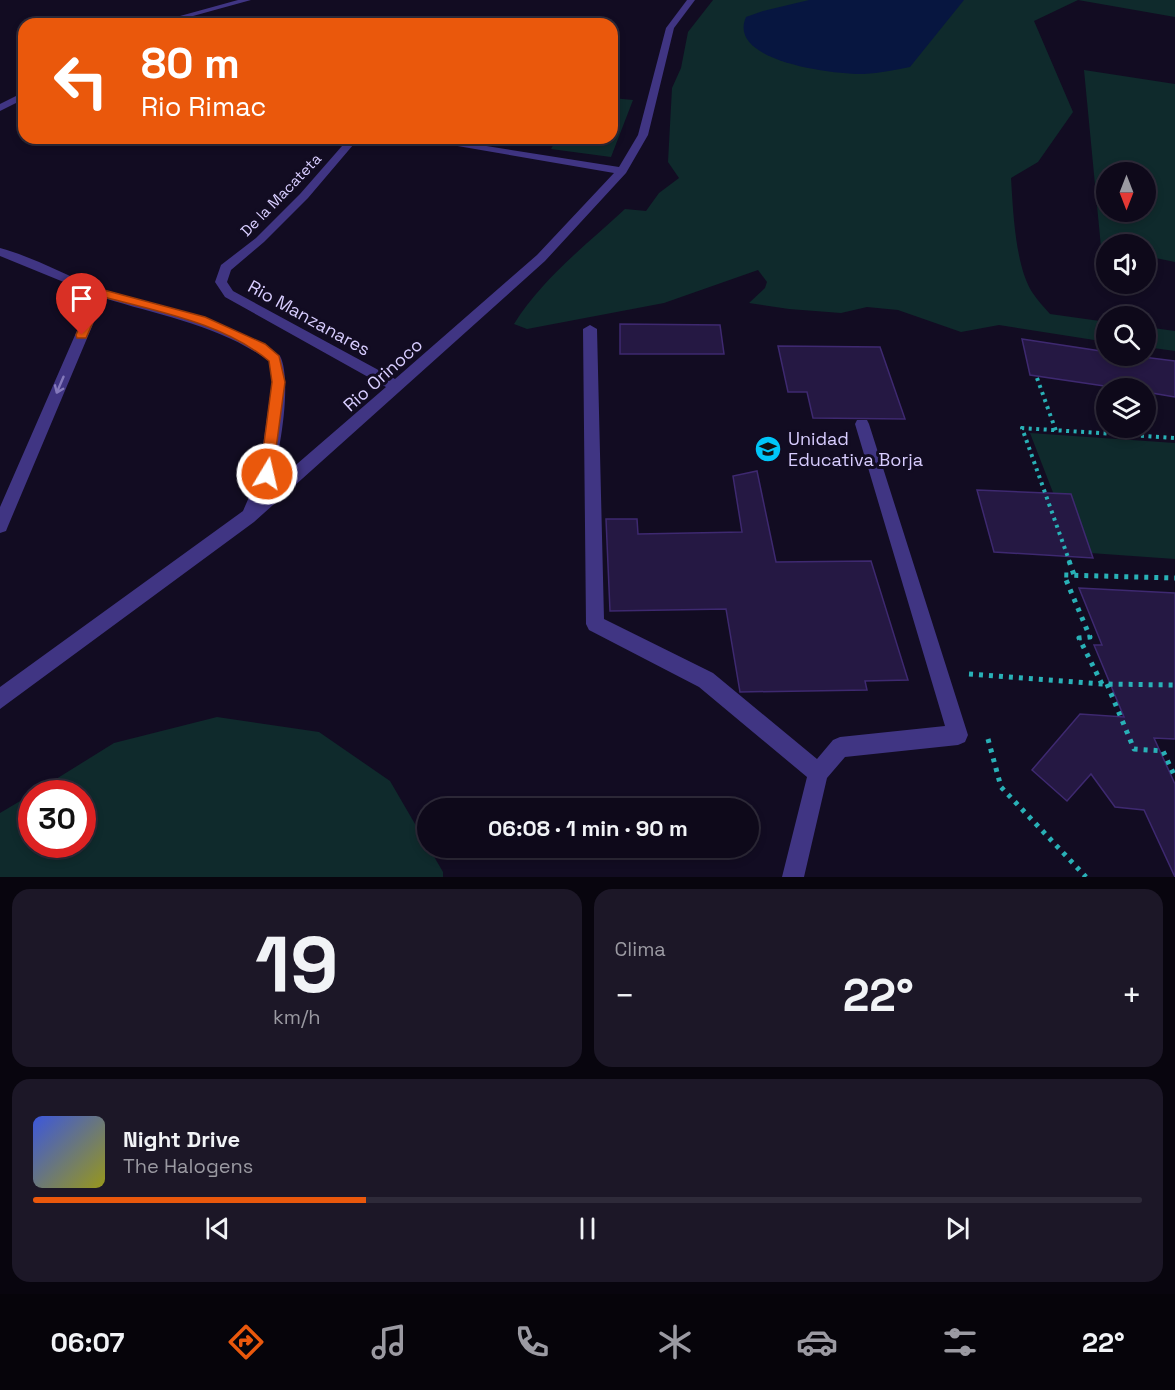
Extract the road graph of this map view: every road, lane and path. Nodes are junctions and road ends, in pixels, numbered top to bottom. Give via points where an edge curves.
1 (247, 0) edge
2 (692, 0) edge
3 (178, 18) edge
4 (18, 98) edge
5 (0, 108) edge
6 (349, 144) edge
7 (463, 144) edge
8 (622, 171) junction
9 (0, 252) edge
10 (225, 268) joint
11 (100, 292) junction
12 (590, 329) dead end
13 (1037, 378) dead end
14 (397, 387) junction
15 (862, 424) dead end
16 (1056, 431) junction
17 (1175, 438) edge
18 (248, 517) junction
19 (0, 526) edge
20 (1074, 575) junction
21 (1175, 578) edge
22 (1105, 684) junction
23 (972, 685) dead end
24 (1175, 685) edge
25 (0, 699) edge
26 (985, 730) dead end
27 (818, 773) junction
28 (1175, 777) edge
29 (793, 877) edge
30 (1086, 877) edge

1 - 3 street
2 - 8 street, Rio Orinoco via 670,28 643,135
4 - 5 street
6 - 10 street, De la Macateta via 304,196
7 - 8 street
8 - 14 street, Rio Orinoco via 541,258
9 - 11 street
10 - 14 street, Rio Manzanares via 221,282 229,294
11 - 18 street via 201,319 261,347 275,359 279,382 267,474
11 -> 19 street
12 - 27 street via 595,624 706,680
13 - 16 path
14 - 18 street, Rio Orinoco
15 - 27 street via 958,735 840,747
16 - 17 path
16 - 20 path via 1022,428
18 - 25 street, Rio Orinoco
20 - 21 path
20 - 22 path via 1064,575 1090,637 1078,638
22 - 23 path via 969,674
22 - 24 path
22 - 28 path via 1134,749 1163,751
26 - 30 path via 1001,787
27 - 29 street

